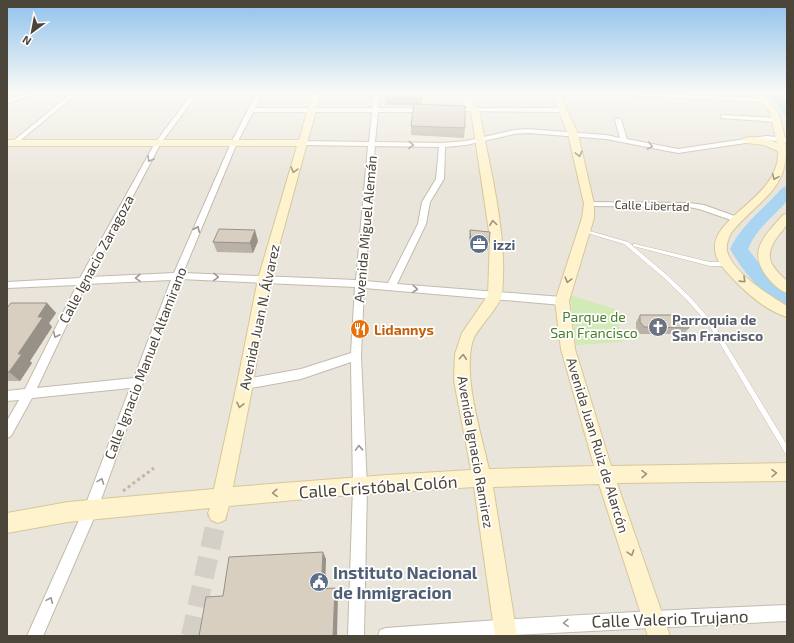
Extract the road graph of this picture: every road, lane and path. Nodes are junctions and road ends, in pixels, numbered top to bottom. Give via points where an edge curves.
1 (38, 122) edge
2 (174, 122) edge
3 (244, 122) edge
4 (308, 122) edge
5 (374, 122) edge
6 (477, 122) edge
7 (568, 122) edge
8 (619, 122) edge
9 (778, 122) edge
10 (573, 134) junction
11 (480, 139) junction
12 (624, 140) junction
13 (747, 140) joint
14 (783, 142) edge
15 (158, 143) junction
16 (234, 143) junction
17 (302, 143) junction
18 (372, 144) junction
19 (9, 145) edge
20 (442, 145) junction
21 (589, 204) junction
22 (787, 217) edge
23 (737, 220) junction
24 (583, 231) junction
25 (635, 245) dead end
26 (728, 264) junction
27 (177, 276) junction
28 (264, 279) junction
29 (82, 281) junction
30 (7, 284) edge
31 (361, 284) junction
32 (391, 287) junction
33 (787, 288) edge
34 (495, 296) junction
35 (562, 302) junction
36 (787, 312) edge
37 (356, 356) junction
38 (137, 382) junction
39 (245, 384) junction
40 (28, 395) junction
41 (7, 396) edge
42 (7, 432) edge
43 (787, 451) edge
44 (154, 468) dead end
45 (787, 472) edge
46 (605, 474) junction
47 (482, 478) junction
48 (360, 486) junction
49 (118, 495) dead end
50 (219, 505) junction
51 (90, 511) junction
52 (7, 523) edge
53 (787, 613) edge
54 (652, 618) junction
55 (505, 631) edge
56 (35, 636) edge
57 (356, 636) edge
58 (386, 636) edge
59 (659, 636) edge

1 - 19 street
2 - 15 street, Calle Ignacio Zaragoza
3 - 16 street, Calle Ignacio Manuel Altamirano
4 - 17 main road, Avenida Juan N. Álvarez
5 - 18 street, Avenida Miguel Alemán
6 - 11 main road
7 - 10 main road, Avenida Juan Ruiz de Alarcón
8 - 12 street
9 - 14 main road
10 - 11 street via 528,131
10 - 12 street
10 -> 21 main road, Avenida Juan Ruiz de Alarcón
11 - 20 street
34 -> 11 main road via 496,238
12 -> 13 street via 678,151
13 - 14 main road
14 -> 23 main road via 783,157 774,182
15 - 16 main road
15 - 19 main road
15 -> 29 street, Calle Ignacio Zaragoza
16 - 17 main road
27 -> 16 street, Calle Ignacio Manuel Altamirano
17 - 18 street
17 -> 28 main road, Avenida Juan N. Álvarez
18 -> 20 street
18 - 31 street, Avenida Miguel Alemán
20 - 32 street via 440,179 426,202 422,224
21 - 23 street, Calle Libertad via 689,205
21 - 24 main road, Avenida Juan Ruiz de Alarcón via 588,218
22 - 33 main road via 765,245 762,257 768,270
23 - 26 main road via 721,243 722,253
24 -> 35 main road, Avenida Juan Ruiz de Alarcón
24 - 43 lane via 626,243 689,299 711,324
25 - 26 lane via 710,264
26 -> 36 main road via 743,281 767,301
27 -> 28 street
27 -> 29 street
27 - 38 street, Calle Ignacio Manuel Altamirano
28 - 31 street
28 - 39 main road, Avenida Juan N. Álvarez
29 - 30 street
29 -> 40 street, Calle Ignacio Zaragoza
31 - 32 street
31 - 37 street, Avenida Miguel Alemán
32 -> 34 street
34 - 35 street
47 -> 34 main road, Avenida Ignacio Ramirez via 462,381 462,354 467,337
35 - 46 main road, Avenida Juan Ruiz de Alarcón via 568,349
37 - 39 street via 300,374
48 -> 37 street, Avenida Miguel Alemán
38 - 40 street
51 -> 38 street, Calle Ignacio Manuel Altamirano
39 -> 50 main road, Avenida Juan N. Álvarez
40 - 41 street
40 - 42 street, Calle Ignacio Zaragoza
44 - 49 path
46 -> 45 main road, Calle Cristóbal Colón
46 - 47 main road, Calle Cristóbal Colón
46 -> 54 main road, Avenida Juan Ruiz de Alarcón
47 - 48 main road, Calle Cristóbal Colón
47 - 55 main road, Avenida Ignacio Ramirez
48 -> 50 main road, Calle Cristóbal Colón
48 - 57 street, Avenida Miguel Alemán
50 - 51 main road, Calle Cristóbal Colón
51 - 52 main road, Calle Cristóbal Colón via 68,512
56 -> 51 street, Calle Ignacio Manuel Altamirano
53 - 54 street, Calle Valerio Trujano
54 -> 55 street, Calle Valerio Trujano
54 - 59 main road, Avenida Juan Ruiz de Alarcón
55 - 58 street, Calle Valerio Trujano

